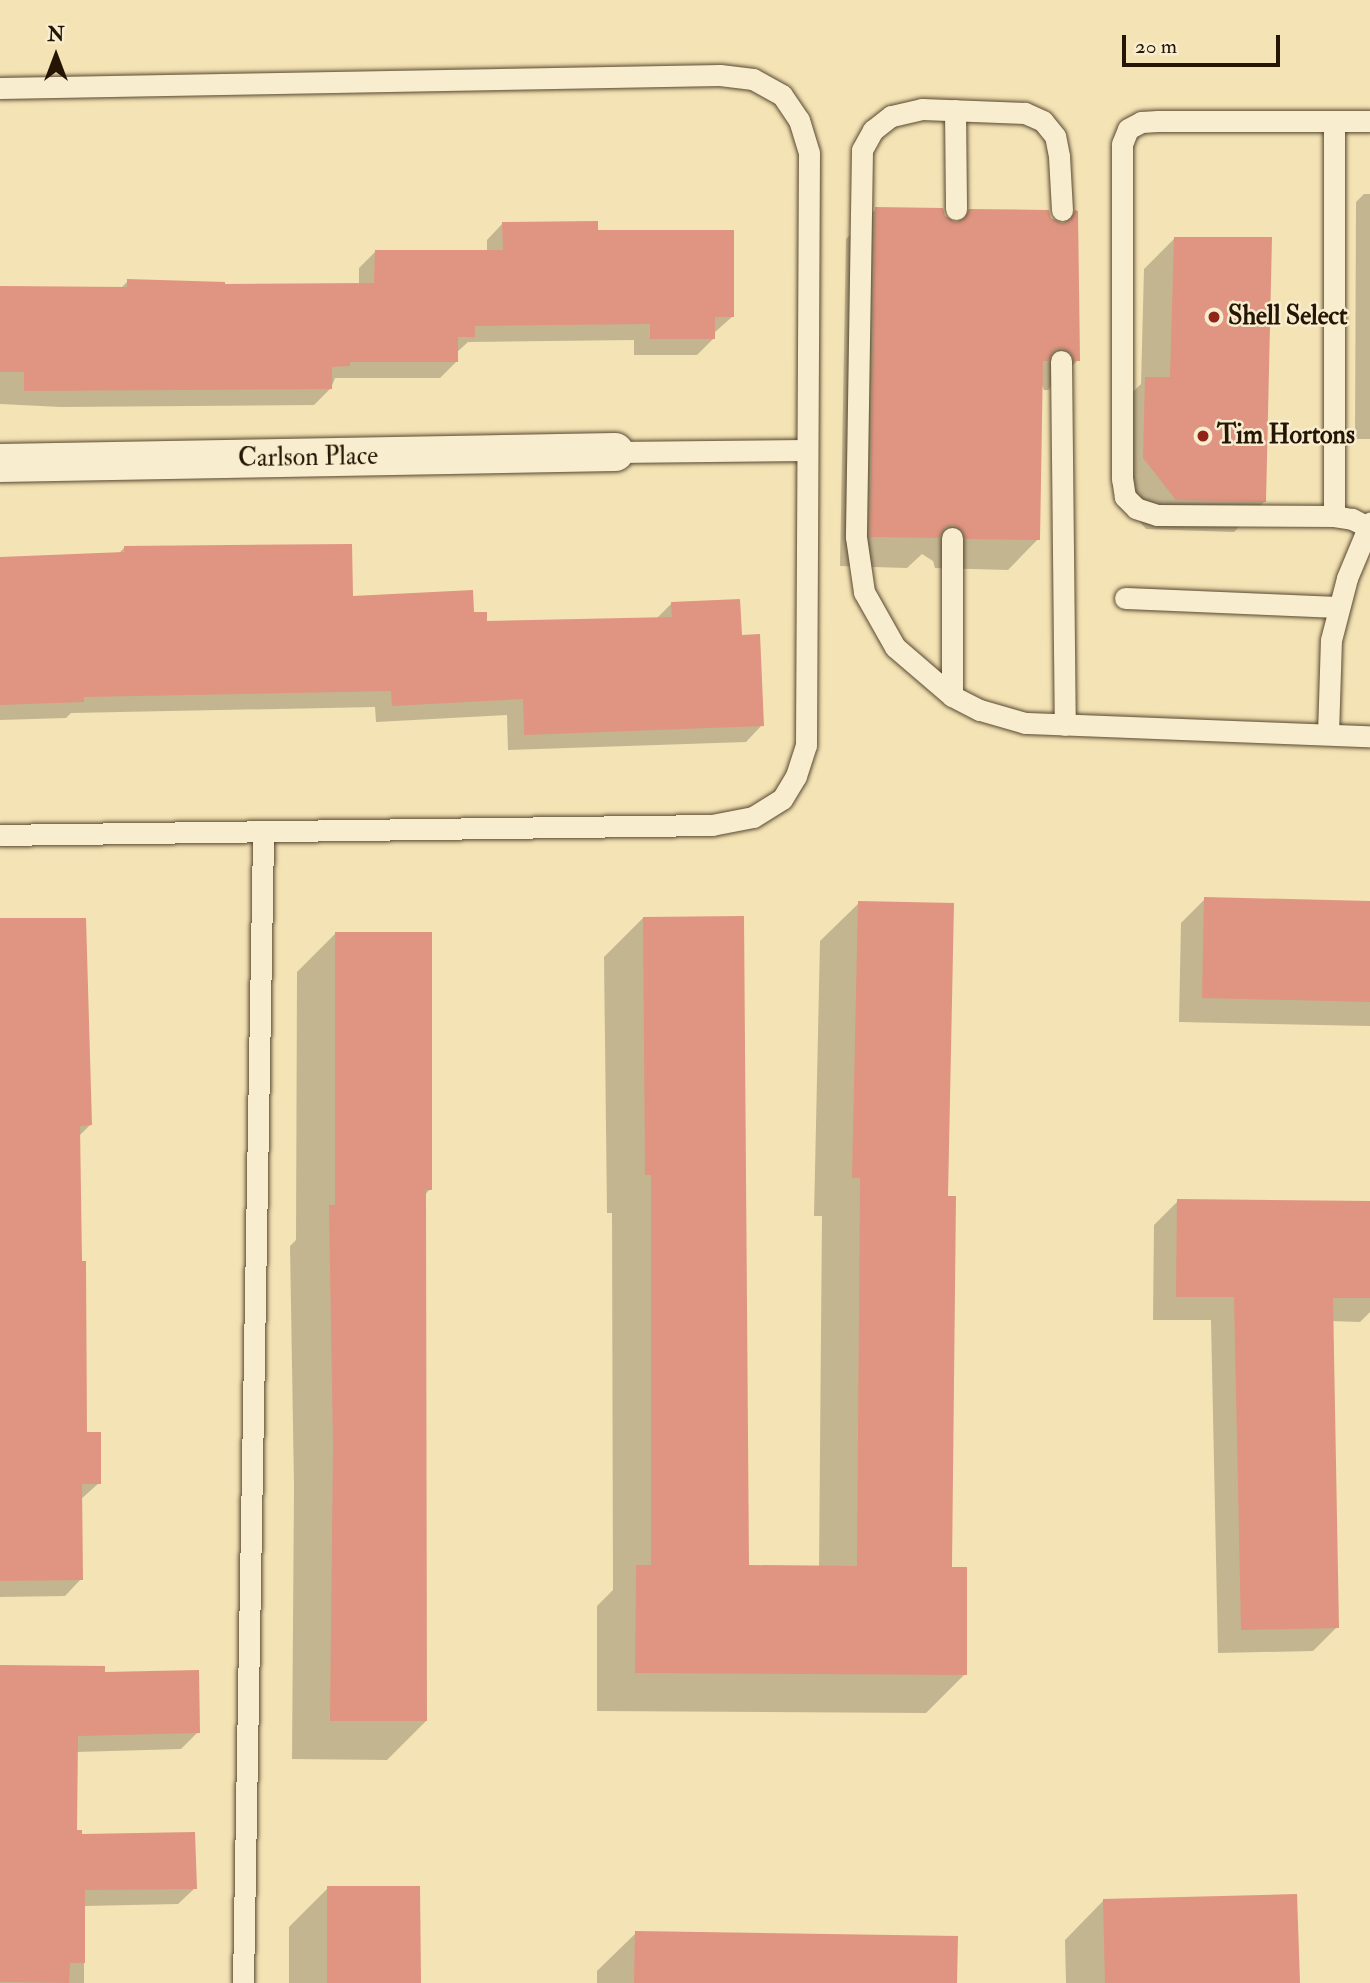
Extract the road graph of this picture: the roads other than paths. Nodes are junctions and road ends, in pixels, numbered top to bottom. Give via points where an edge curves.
1 (0, 88) edge
2 (956, 110) junction
3 (1334, 121) junction
4 (1370, 121) edge
5 (956, 208) dead end
6 (1062, 210) dead end
7 (1061, 361) dead end
8 (806, 450) junction
9 (615, 452) joint
10 (0, 463) edge
11 (1334, 516) junction
12 (1369, 525) edge
13 (952, 538) dead end
14 (1125, 598) dead end
15 (1339, 607) junction
16 (952, 696) junction
17 (1065, 725) junction
18 (1328, 734) junction
19 (1370, 736) edge
20 (263, 834) junction
21 (0, 835) edge
22 (243, 1983) edge

1 - 8 lane via 720,75 753,79 782,95 799,120 809,153
2 - 5 lane
2 - 6 lane via 1024,113 1043,121 1055,136
2 - 16 lane via 922,109 891,116 873,130 862,150 856,537 864,592 895,647
3 - 4 lane
3 - 11 lane
3 - 11 lane via 1140,122 1128,129 1122,144 1125,497 1136,508 1157,516
7 - 17 lane
8 - 9 lane
8 - 20 lane via 806,745 782,799 753,817 712,825
9 - 10 street, Carlson Place
11 - 12 lane
12 - 15 lane
13 - 16 lane
14 - 15 lane
15 - 18 lane via 1331,640
16 - 17 lane via 1025,723
17 - 18 lane
18 - 19 lane
20 - 21 lane
20 - 22 lane

